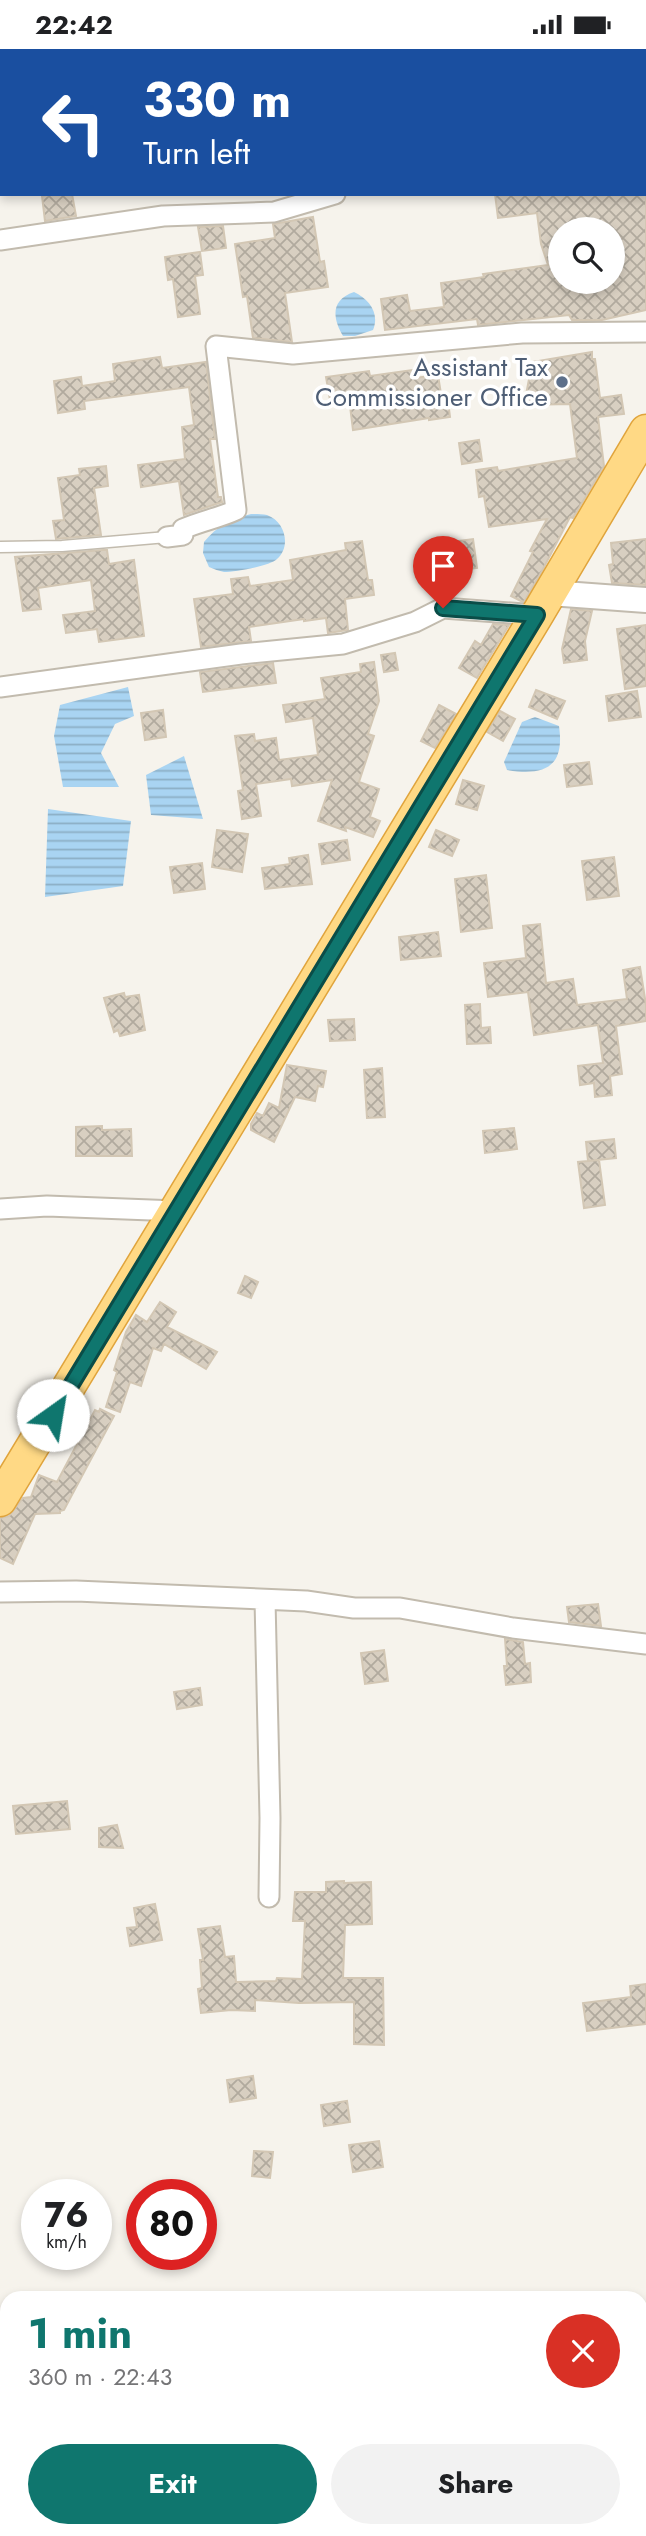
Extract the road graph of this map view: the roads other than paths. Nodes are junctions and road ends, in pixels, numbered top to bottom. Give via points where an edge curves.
1 (328, 196) edge
2 (0, 240) edge
3 (646, 332) edge
4 (646, 431) edge
5 (167, 537) joint
6 (0, 547) edge
7 (646, 600) edge
8 (544, 604) junction
9 (0, 687) edge
10 (0, 1209) edge
11 (177, 1210) junction
12 (0, 1500) edge
13 (0, 1592) edge
14 (265, 1600) junction
15 (646, 1644) edge
16 (269, 1896) dead end

1 - 2 street via 274,212 163,216
3 - 5 street via 522,333 293,355 216,346 236,510 183,529 183,535
4 - 8 highway
5 - 6 lane
7 - 8 street
8 - 9 street via 443,608 415,622 343,644
8 - 11 highway
10 - 11 street
11 - 12 highway
13 - 14 street
14 - 15 street via 400,1608
14 - 16 street

